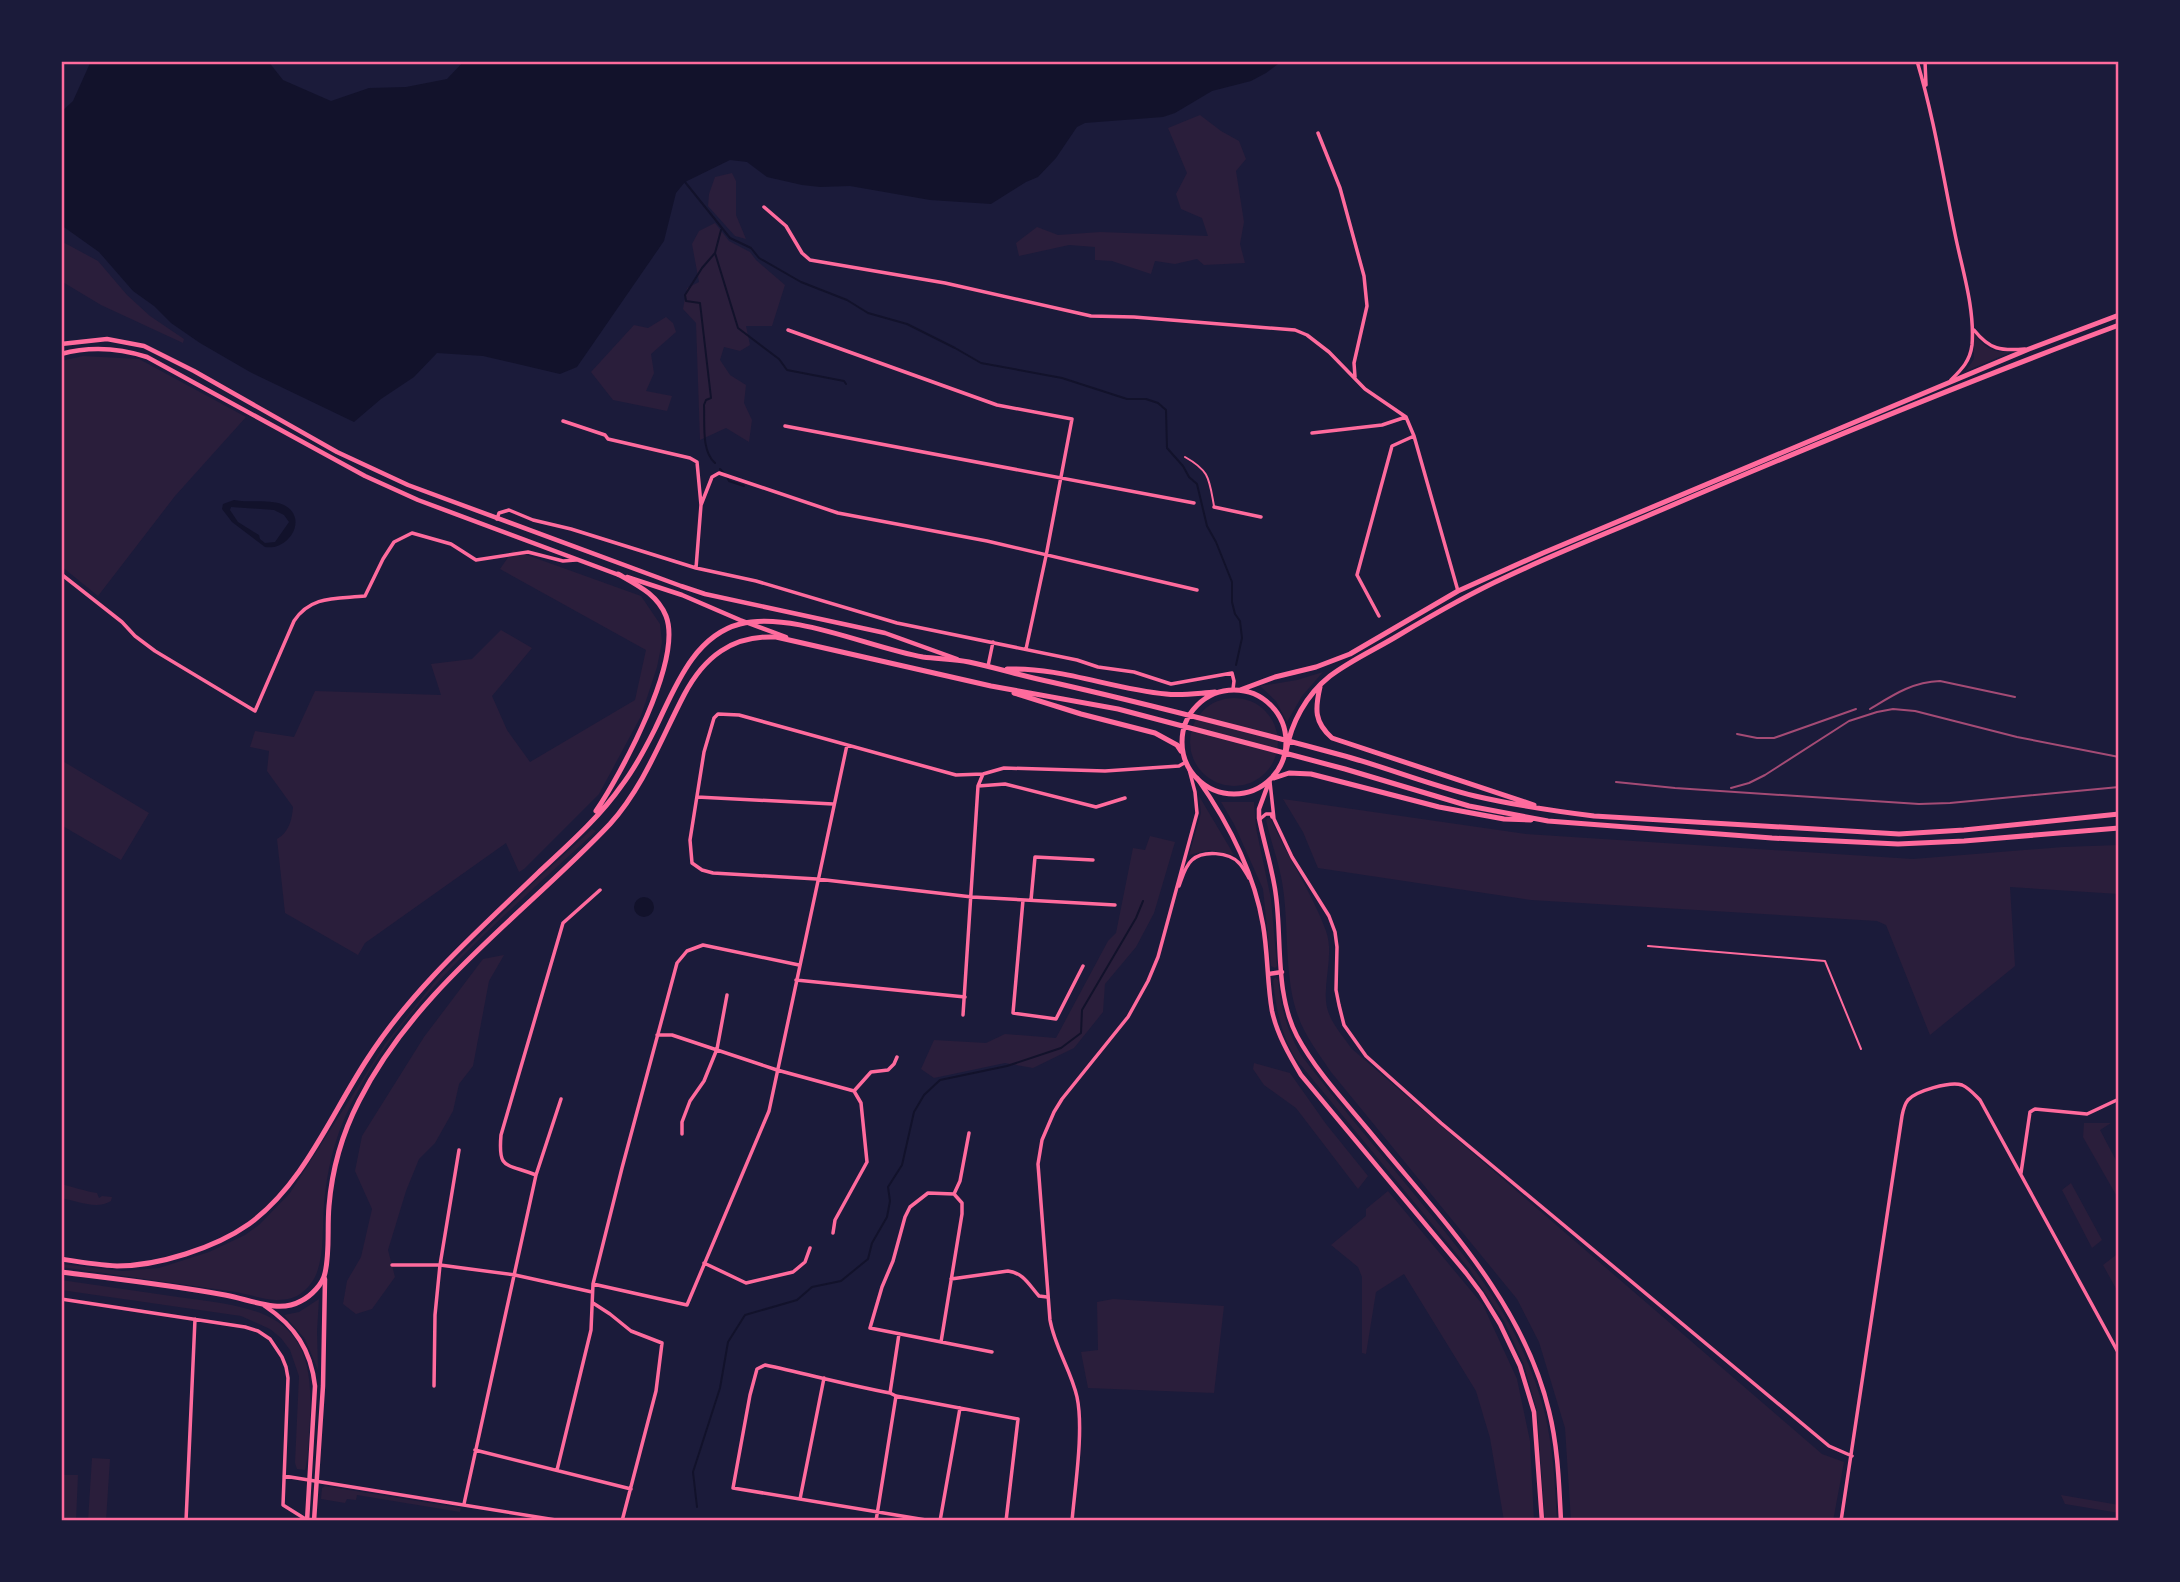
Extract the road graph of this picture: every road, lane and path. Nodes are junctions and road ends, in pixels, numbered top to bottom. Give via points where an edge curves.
1 (1917, 61) edge
2 (1925, 61) edge
3 (1927, 94) junction
4 (1318, 133) dead end
5 (764, 207) dead end
6 (2119, 315) edge
7 (2119, 325) edge
8 (1973, 328) junction
9 (788, 330) dead end
10 (61, 344) edge
11 (2029, 349) junction
12 (61, 354) edge
13 (1355, 380) junction
14 (1947, 384) junction
15 (1406, 417) junction
16 (563, 421) dead end
17 (785, 426) dead end
18 (1312, 433) dead end
19 (1414, 436) junction
20 (1185, 457) dead end
21 (1062, 478) junction
22 (1194, 503) dead end
23 (701, 505) junction
24 (1214, 507) joint
25 (1261, 517) dead end
26 (497, 519) junction
27 (1046, 556) junction
28 (580, 560) junction
29 (696, 568) junction
30 (61, 574) edge
31 (618, 574) junction
32 (1197, 590) dead end
33 (1458, 591) junction
34 (1379, 616) dead end
35 (798, 642) junction
36 (993, 642) junction
37 (1026, 649) junction
38 (964, 661) junction
39 (988, 666) junction
40 (1000, 669) junction
41 (1320, 685) junction
42 (991, 686) junction
43 (1233, 689) junction
44 (1240, 690) junction
45 (1218, 692) junction
46 (847, 744) junction
47 (1286, 752) junction
48 (1183, 754) junction
49 (1186, 762) junction
50 (1189, 769) junction
51 (983, 774) junction
52 (1197, 779) junction
53 (1270, 780) junction
54 (978, 786) junction
55 (697, 797) junction
56 (1125, 798) dead end
57 (833, 804) junction
58 (1550, 810) junction
59 (2119, 814) edge
60 (1273, 819) junction
61 (1259, 820) junction
62 (1548, 821) junction
63 (584, 828) junction
64 (2119, 828) edge
65 (1093, 860) dead end
66 (817, 879) junction
67 (1254, 884) junction
68 (600, 890) dead end
69 (1176, 894) junction
70 (972, 897) junction
71 (1023, 900) junction
72 (1031, 900) junction
73 (1115, 905) dead end
74 (1648, 946) dead end
75 (799, 965) junction
76 (1083, 966) dead end
77 (1282, 972) junction
78 (1268, 974) junction
79 (796, 980) junction
80 (727, 995) dead end
81 (965, 997) junction
82 (963, 1015) dead end
83 (657, 1035) junction
84 (717, 1049) junction
85 (1861, 1049) dead end
86 (897, 1056) dead end
87 (777, 1070) junction
88 (854, 1091) junction
89 (561, 1099) dead end
90 (2119, 1099) edge
91 (969, 1133) dead end
92 (682, 1134) dead end
93 (459, 1150) dead end
94 (536, 1175) junction
95 (2021, 1175) junction
96 (954, 1194) junction
97 (833, 1233) dead end
98 (810, 1248) dead end
99 (61, 1259) edge
100 (705, 1263) junction
101 (392, 1265) dead end
102 (440, 1265) junction
103 (61, 1272) edge
104 (325, 1274) junction
105 (515, 1275) junction
106 (951, 1279) junction
107 (593, 1284) junction
108 (592, 1292) junction
109 (1047, 1297) junction
110 (61, 1298) edge
111 (593, 1303) junction
112 (262, 1304) junction
113 (195, 1319) junction
114 (899, 1334) junction
115 (941, 1342) junction
116 (992, 1352) dead end
117 (2119, 1354) edge
118 (824, 1378) junction
119 (434, 1386) dead end
120 (890, 1393) junction
121 (896, 1396) junction
122 (960, 1408) junction
123 (475, 1450) junction
124 (1852, 1456) junction
125 (557, 1471) junction
126 (284, 1476) junction
127 (314, 1481) junction
128 (631, 1489) junction
129 (800, 1499) junction
130 (464, 1504) junction
131 (878, 1511) junction
132 (186, 1521) edge
133 (307, 1521) edge
134 (314, 1521) edge
135 (562, 1521) edge
136 (622, 1521) edge
137 (876, 1521) edge
138 (932, 1521) edge
139 (940, 1521) edge
140 (1006, 1521) edge
141 (1072, 1521) edge
142 (1542, 1521) edge
143 (1561, 1521) edge
144 (1841, 1521) edge

1 - 3 street
2 - 3 street
3 - 8 street
4 - 13 street via 1340,188 1364,276 1367,306 1353,363
5 - 13 street via 786,226 810,260 945,283 1091,316 1295,330 1329,352
6 - 11 main road
7 - 41 main road via 1958,386 1508,575 1440,610
8 - 11 street via 1989,346
8 - 14 street via 1970,358
9 - 21 street via 997,405 1072,419
10 - 26 main road via 107,339 152,349 337,452
11 - 14 main road
12 - 28 main road via 104,349 147,357 365,476
13 - 15 street
14 - 33 main road
15 - 18 street via 1382,425
15 - 19 street
16 - 23 street via 608,439 697,462
17 - 21 street
19 - 33 street
19 - 34 street via 1392,446 1357,575
20 - 24 lane via 1200,465 1209,480
21 - 22 street
21 - 27 street
23 - 27 street via 712,477 719,473 838,513
23 - 29 street
24 - 25 street
26 - 29 street via 499,513 509,510
26 - 38 main road via 705,594 885,633
27 - 32 street
27 - 37 street
28 - 30 street via 563,561 528,552 476,561 451,544 412,533 394,542 365,596 314,602 302,609 255,711 155,651
28 - 31 main road
29 - 36 street via 897,623
31 - 35 main road
31 - 63 main road via 647,590 655,600 667,619 669,639 643,726
33 - 44 main road via 1350,654
35 - 42 main road
35 - 104 main road via 753,637 725,648 706,663 645,774 611,822 436,993 405,1030 361,1097 341,1143 329,1205
36 - 37 street
36 - 39 street
37 - 43 street via 1171,684 1232,673
38 - 39 main road
38 - 63 main road via 920,656 807,627 741,624 700,649 672,692 638,761
39 - 40 main road
40 - 45 main road via 1038,670 1166,694
40 - 58 main road via 1348,757 1471,795
41 - 47 main road via 1293,724
41 - 58 main road via 1318,721 1332,738
42 - 48 main road via 1156,733 1177,744
42 - 62 main road via 1118,709 1469,806
43 - 44 main road
43 - 45 main road
44 - 47 main road via 1264,698 1276,709 1286,732
45 - 48 main road via 1198,704 1189,716
46 - 51 street via 956,775
46 - 55 street via 739,715 718,714 710,727
46 - 57 street
47 - 53 main road
48 - 49 main road
49 - 50 main road
49 - 51 street via 1105,771 1004,768
50 - 52 main road
50 - 69 street via 1197,813
51 - 54 street
52 - 53 main road via 1216,791 1232,794 1248,793
52 - 67 main road via 1212,799
53 - 60 street
53 - 61 main road
53 - 62 main road via 1289,773 1311,774 1452,810
54 - 56 street via 1005,784 1096,807
54 - 70 street
55 - 57 street
55 - 66 street via 691,863 713,873
57 - 66 street
58 - 59 main road via 1899,834
60 - 61 street via 1266,814
60 - 124 street via 1332,924 1337,947 1336,990 1344,1025 1366,1056 1829,1446
61 - 77 main road via 1276,894
62 - 64 main road via 1898,844
63 - 99 main road via 421,989 368,1056 304,1163 251,1222 219,1241 156,1261 117,1266
65 - 72 street via 1035,857
66 - 70 street
66 - 75 street
67 - 69 street via 1235,860 1207,854 1189,863
67 - 78 main road
68 - 94 street via 563,923 501,1135 503,1163
69 - 109 street via 1158,957 1140,998 1062,1099 1042,1140 1038,1164
70 - 71 street
70 - 81 street
71 - 72 street
71 - 76 street via 1013,1013 1056,1019
72 - 73 street
74 - 85 lane via 1825,961
75 - 79 street
75 - 83 street via 703,945 687,951 677,963
77 - 78 main road
77 - 143 main road via 1286,1008 1297,1036 1477,1263 1512,1317 1549,1410
78 - 142 main road via 1272,1013 1301,1075 1466,1273 1509,1342 1534,1412
79 - 81 street
79 - 87 street
80 - 84 street
81 - 82 street
83 - 84 street
83 - 107 street
84 - 87 street
84 - 92 street via 705,1081 690,1101
86 - 88 street via 888,1070 871,1072
87 - 88 street
87 - 100 street via 769,1111
88 - 97 street via 861,1103 867,1161 835,1220
89 - 94 street
90 - 95 street via 2087,1114 2030,1112
91 - 96 street
93 - 102 street
94 - 105 street
95 - 117 street
95 - 124 street via 1972,1091 1948,1084 1906,1102
96 - 106 street via 962,1202 962,1214
96 - 114 street via 928,1193 905,1217 870,1328
98 - 100 street via 805,1262 793,1272 746,1283
100 - 107 street via 687,1305
101 - 102 street
102 - 105 street
102 - 119 street
103 - 112 main road
104 - 112 main road via 303,1300 284,1306
104 - 127 main road via 323,1386
105 - 108 street
105 - 123 street
106 - 109 street via 1017,1272 1039,1296
106 - 115 street
107 - 108 street
108 - 111 street
109 - 141 street via 1052,1332 1079,1408
110 - 113 street
111 - 125 street via 591,1330
111 - 128 street via 631,1331 662,1343 656,1391
112 - 127 main road via 292,1327 313,1369
113 - 126 street via 258,1331 282,1357 288,1378
113 - 132 street
114 - 115 street
114 - 120 street
115 - 116 street
118 - 120 street
118 - 129 street
118 - 129 street via 765,1365 758,1369 750,1395 733,1488
120 - 121 street
121 - 122 street
121 - 131 street
122 - 139 street
122 - 140 street via 1018,1419
123 - 125 street
123 - 130 street
124 - 144 street
125 - 128 street
126 - 127 street
126 - 133 street via 283,1505
127 - 130 street
127 - 133 main road
127 - 134 main road
128 - 136 street
129 - 131 street
130 - 135 street
131 - 137 street
131 - 138 street

